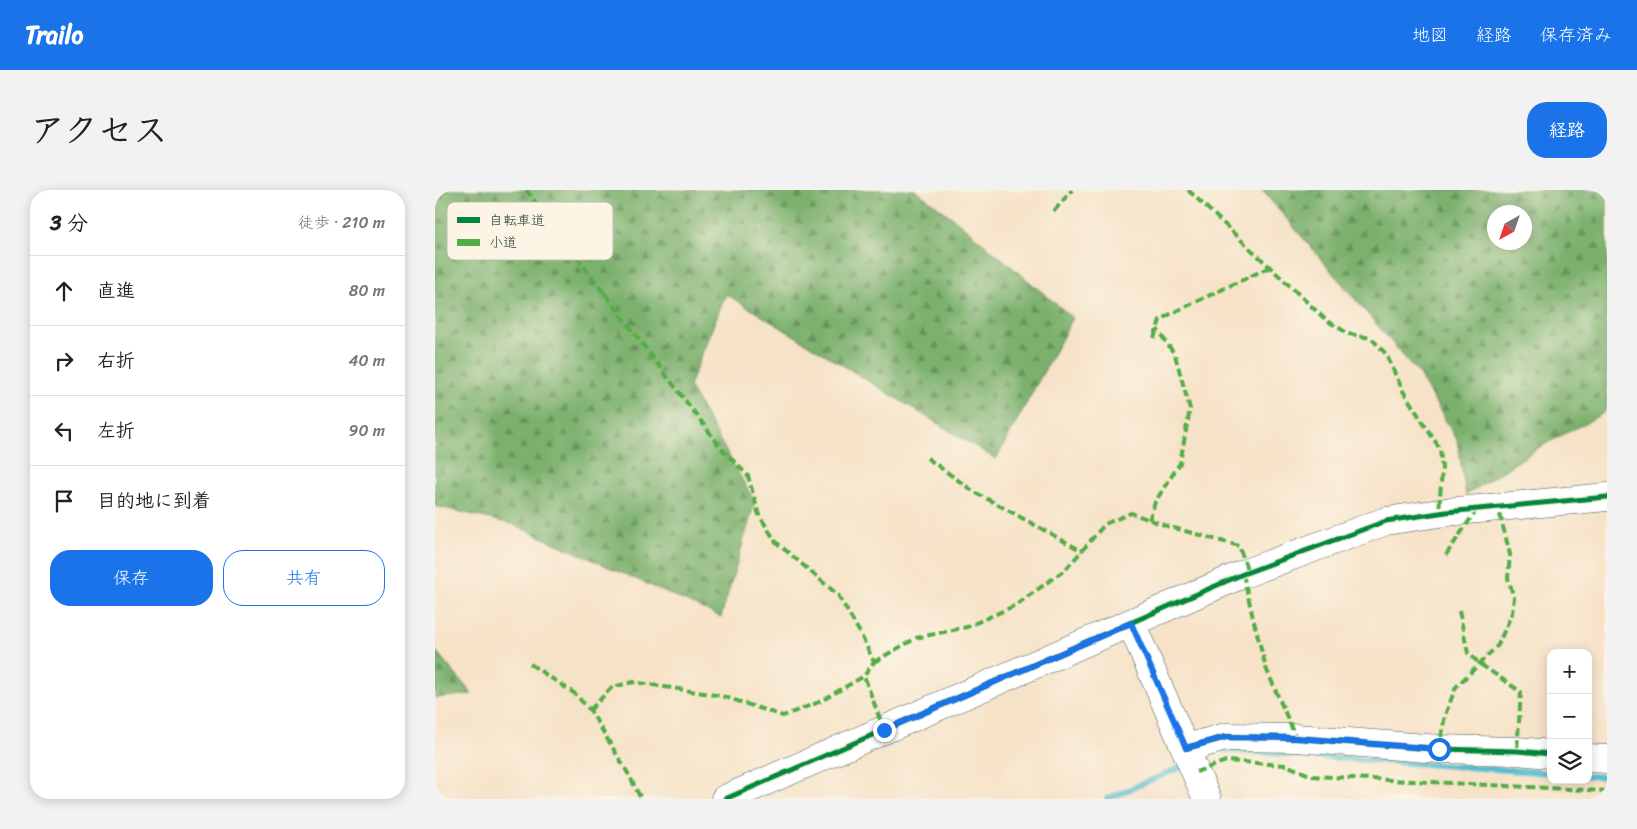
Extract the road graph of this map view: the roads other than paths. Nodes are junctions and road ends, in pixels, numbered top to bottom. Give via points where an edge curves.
1 (1607, 497) edge
2 (1131, 623) junction
3 (1547, 754) edge
4 (1190, 758) junction
5 (1592, 758) edge
6 (1607, 759) edge
7 (736, 797) edge
8 (1207, 799) edge

1 - 2 street via 1386,521 1248,572
2 - 4 street
2 - 7 street
3 - 4 street via 1296,738 1226,737
4 - 8 street
5 - 6 street

